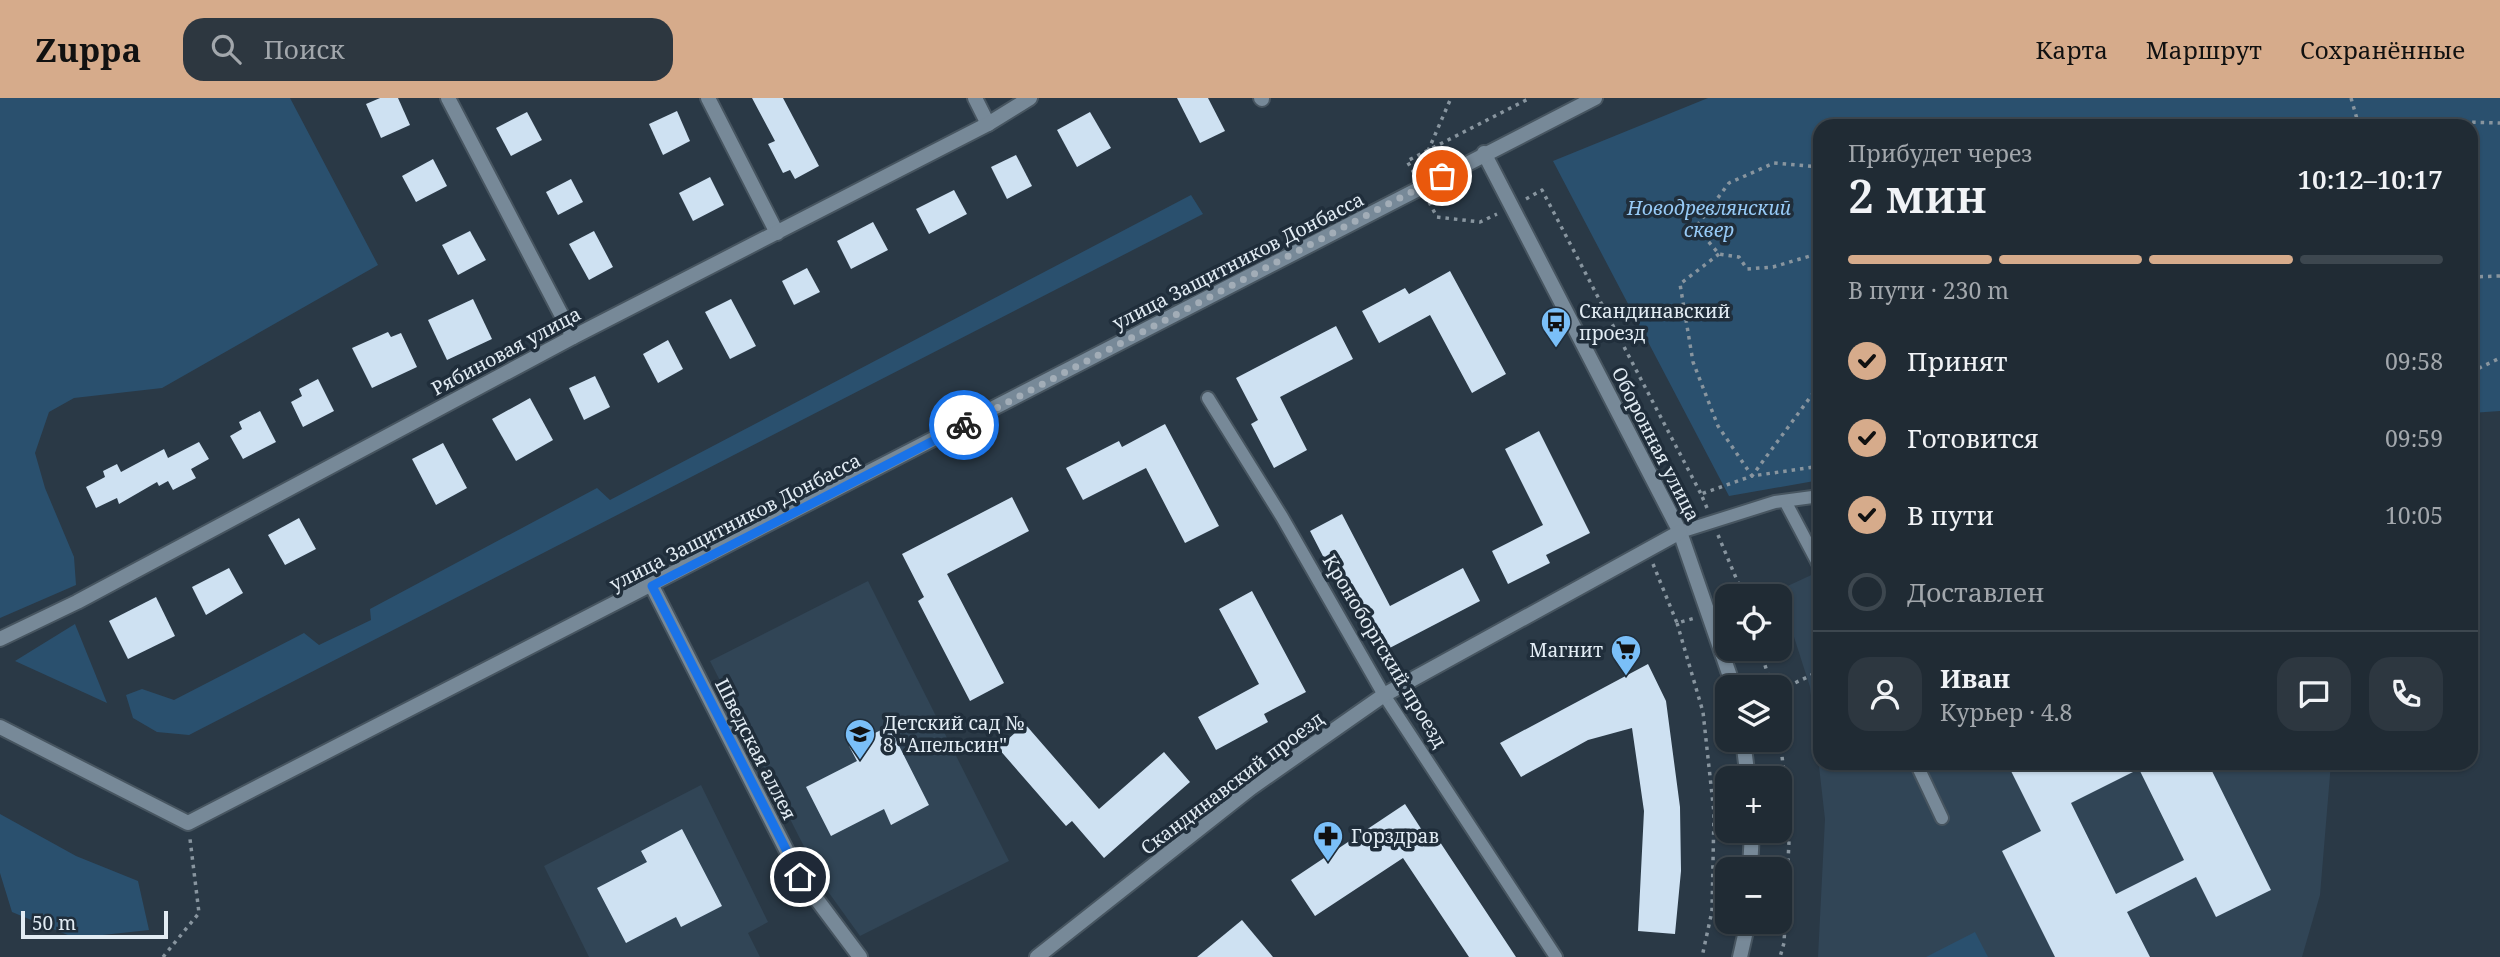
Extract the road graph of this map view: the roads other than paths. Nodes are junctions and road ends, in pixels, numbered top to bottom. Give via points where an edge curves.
1 (449, 98) edge
2 (708, 98) edge
3 (975, 98) edge
4 (1030, 98) edge
5 (1595, 98) edge
6 (988, 124) junction
7 (1484, 153) junction
8 (776, 233) junction
9 (573, 337) junction
10 (1208, 398) dead end
11 (1813, 497) edge
12 (1785, 501) junction
13 (1680, 532) junction
14 (1813, 554) edge
15 (652, 586) junction
16 (0, 639) edge
17 (1730, 675) edge
18 (1384, 695) junction
19 (0, 727) edge
20 (1919, 770) edge
21 (1942, 818) dead end
22 (1745, 934) edge
23 (860, 957) edge
24 (1037, 957) edge
25 (1556, 957) edge
26 (1740, 957) edge

1 - 9 street
2 - 8 street
3 - 6 street
4 - 6 street, Рябиновая улица
5 - 7 street, улица Защитников Донбасса
6 - 8 street, Рябиновая улица
7 - 13 street, Оборонная улица
7 - 15 street, улица Защитников Донбасса
8 - 9 street, Рябиновая улица
9 - 16 street, Рябиновая улица
10 - 18 lane, Кроноборгский проезд via 1282,516
11 - 12 lane
12 - 13 lane
12 - 14 lane
13 - 17 street, Оборонная улица
13 - 18 street, Скандинавский проезд
15 - 19 street, улица Защитников Донбасса via 188,823
15 - 23 street, Шведская аллея via 800,877
18 - 24 street, Скандинавский проезд via 1251,788
18 - 25 lane, Кроноборгский проезд
20 - 21 lane
22 - 26 street

